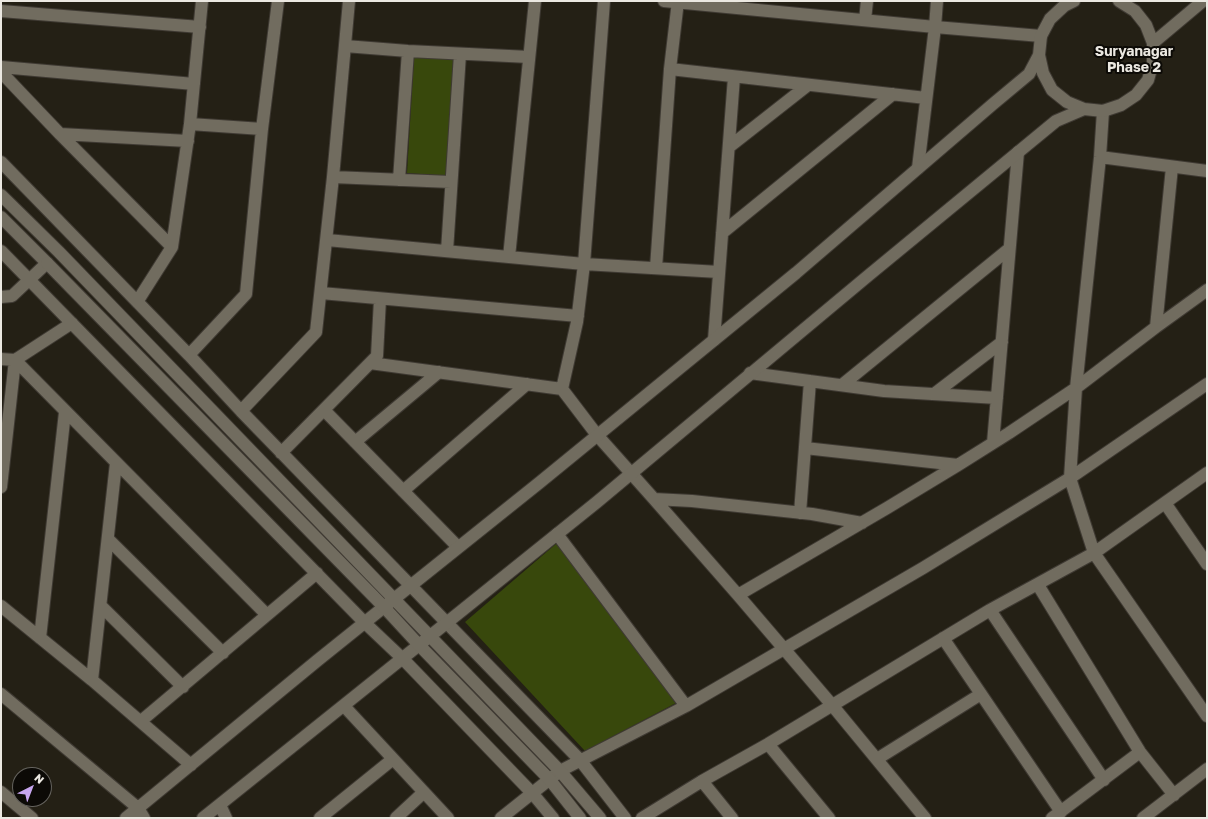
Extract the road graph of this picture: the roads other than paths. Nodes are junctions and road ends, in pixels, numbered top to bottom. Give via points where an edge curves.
1 (202, 1) edge
2 (278, 1) edge
3 (349, 1) edge
4 (534, 1) edge
5 (604, 1) edge
6 (664, 1) edge
7 (867, 1) edge
8 (937, 1) edge
9 (1074, 1) edge
10 (1119, 1) edge
11 (1203, 1) edge
12 (678, 2) edge
13 (1, 11) edge
14 (865, 20) junction
15 (200, 27) junction
16 (935, 27) junction
17 (1041, 36) junction
18 (1153, 43) junction
19 (345, 46) junction
20 (408, 51) junction
21 (460, 54) junction
22 (1039, 55) junction
23 (529, 57) junction
24 (1, 67) edge
25 (670, 69) junction
26 (1, 72) edge
27 (734, 76) junction
28 (194, 84) junction
29 (808, 85) junction
30 (893, 94) junction
31 (926, 98) junction
32 (1084, 110) junction
33 (1103, 110) junction
34 (190, 124) junction
35 (262, 129) junction
36 (60, 134) junction
37 (188, 141) junction
38 (729, 147) junction
39 (1018, 152) junction
40 (1100, 157) junction
41 (1, 162) edge
42 (1172, 167) junction
43 (918, 168) junction
44 (1207, 171) edge
45 (334, 177) junction
46 (400, 180) junction
47 (451, 182) junction
48 (1, 195) edge
49 (1, 218) edge
50 (722, 233) junction
51 (327, 240) junction
52 (172, 247) junction
53 (1010, 249) junction
54 (1, 251) edge
55 (447, 251) junction
56 (509, 257) junction
57 (47, 263) junction
58 (584, 264) junction
59 (656, 268) junction
60 (719, 272) junction
61 (29, 280) junction
62 (1207, 290) edge
63 (321, 293) junction
64 (1, 297) edge
65 (380, 298) junction
66 (137, 302) junction
67 (578, 316) junction
68 (72, 323) junction
69 (1156, 327) junction
70 (714, 340) junction
71 (1002, 342) junction
72 (189, 355) junction
73 (1, 359) edge
74 (15, 360) junction
75 (370, 363) junction
76 (439, 372) junction
77 (750, 373) junction
78 (810, 381) junction
79 (528, 384) junction
80 (1207, 384) edge
81 (842, 385) junction
82 (1076, 388) junction
83 (562, 389) junction
84 (934, 394) junction
85 (997, 398) junction
86 (324, 410) junction
87 (241, 411) junction
88 (65, 412) junction
89 (597, 435) junction
90 (355, 442) junction
91 (993, 443) junction
92 (805, 448) junction
93 (282, 453) junction
94 (116, 463) junction
95 (958, 465) junction
96 (631, 473) junction
97 (1207, 473) edge
98 (1070, 478) junction
99 (1, 487) edge
100 (403, 491) junction
101 (654, 499) junction
102 (1165, 503) junction
103 (800, 513) junction
104 (862, 523) junction
105 (557, 534) junction
106 (108, 539) junction
107 (458, 547) junction
108 (1094, 553) junction
109 (1205, 557) edge
110 (317, 574) junction
111 (411, 585) junction
112 (1038, 585) junction
113 (738, 595) junction
114 (394, 599) junction
115 (1, 606) edge
116 (100, 606) junction
117 (384, 607) junction
118 (990, 610) junction
119 (267, 615) junction
120 (365, 623) junction
121 (447, 623) junction
122 (430, 637) junction
123 (40, 638) junction
124 (943, 638) junction
125 (419, 645) junction
126 (784, 649) junction
127 (223, 653) junction
128 (403, 659) junction
129 (92, 680) junction
130 (182, 687) junction
131 (1, 694) edge
132 (981, 694) junction
133 (832, 705) junction
134 (344, 706) junction
135 (686, 706) junction
136 (1207, 716) edge
137 (141, 721) junction
138 (768, 744) junction
139 (1140, 752) junction
140 (393, 759) junction
141 (877, 759) junction
142 (580, 760) junction
143 (191, 765) junction
144 (1207, 769) edge
145 (560, 771) junction
146 (550, 780) junction
147 (1104, 780) junction
148 (702, 781) junction
149 (1, 792) edge
150 (424, 792) junction
151 (533, 794) junction
152 (1174, 795) junction
153 (220, 805) junction
154 (141, 813) edge
155 (1056, 815) edge
156 (32, 818) edge
157 (126, 818) edge
158 (204, 818) edge
159 (226, 818) edge
160 (320, 818) edge
161 (396, 818) edge
162 (448, 818) edge
163 (501, 818) edge
164 (553, 818) edge
165 (580, 818) edge
166 (600, 818) edge
167 (625, 818) edge
168 (642, 818) edge
169 (732, 818) edge
170 (829, 818) edge
171 (925, 818) edge
172 (1143, 818) edge

1 - 15 street
2 - 35 street
3 - 19 street
4 - 23 street
5 - 58 street
6 - 12 street
7 - 14 street
8 - 16 street
9 - 17 street via 1050,19
10 - 18 street via 1135,11 1146,26
11 - 18 street
12 - 14 street
12 - 25 street
13 - 15 street
14 - 16 street
15 - 28 street
16 - 17 street
16 - 31 street
17 - 22 street
18 - 33 street via 1153,62 1148,80 1136,95 1121,105
19 - 20 street
19 - 45 street
20 - 21 street
20 - 46 street
21 - 23 street
21 - 47 street
22 - 32 street via 1042,73 1052,90 1067,102
22 - 43 street via 1029,74
23 - 56 street
24 - 28 street
25 - 27 street
25 - 59 street
26 - 36 street
27 - 29 street
27 - 38 street
28 - 34 street
29 - 30 street
29 - 38 street
30 - 31 street
30 - 50 street
31 - 43 street
32 - 33 street
32 - 39 street via 1056,121
33 - 40 street
34 - 35 street
34 - 37 street
35 - 72 street via 246,294
36 - 37 street
36 - 52 street
37 - 52 street
38 - 50 street
39 - 53 street
39 - 77 street
40 - 42 street
40 - 82 street
41 - 66 street
42 - 44 street
42 - 69 street
43 - 70 street
45 - 46 street
45 - 51 street
46 - 47 street
47 - 55 street
48 - 114 street via 70,263
49 - 57 street
50 - 60 street
51 - 55 street
51 - 63 street
52 - 66 street
53 - 71 street
53 - 81 street
54 - 61 street
55 - 56 street
56 - 58 street
57 - 61 street
57 - 117 street
58 - 59 street
58 - 67 street
59 - 60 street
60 - 70 street
61 - 64 street via 12,296
61 - 68 street
62 - 69 street
63 - 65 street
63 - 87 street via 316,332
65 - 67 street
65 - 75 street via 377,356
66 - 72 street
67 - 83 street
68 - 74 street
68 - 110 street
69 - 82 street
70 - 89 street
71 - 84 street
71 - 85 street
72 - 87 street
73 - 74 street
74 - 88 street
74 - 99 street
75 - 76 street
75 - 86 street
76 - 79 street
76 - 90 street
77 - 78 street
77 - 96 street
78 - 81 street
78 - 92 street
79 - 83 street
79 - 100 street
80 - 98 street
81 - 84 street
82 - 91 street
82 - 98 street
83 - 89 street
84 - 85 street
85 - 91 street
86 - 90 street
86 - 93 street
87 - 93 street
88 - 94 street
88 - 123 street
89 - 96 street
89 - 107 street
90 - 100 street
91 - 95 street
92 - 95 street
92 - 103 street
93 - 111 street
94 - 106 street
94 - 119 street
95 - 104 street
96 - 101 street
96 - 105 street
97 - 102 street
98 - 108 street
98 - 126 street
100 - 107 street
101 - 103 street
101 - 113 street
102 - 108 street
102 - 109 street
103 - 104 street
104 - 113 street
105 - 121 street
105 - 135 street
106 - 116 street
106 - 127 street
107 - 111 street
108 - 112 street
108 - 136 street
110 - 119 street
110 - 120 street
111 - 114 street
111 - 121 street
112 - 118 street
112 - 139 street
113 - 126 street
114 - 117 street
114 - 122 street
115 - 123 street
116 - 129 street
116 - 130 street
117 - 120 street
117 - 125 street
118 - 124 street
118 - 147 street
119 - 127 street
120 - 128 street
120 - 143 street
121 - 122 street
121 - 142 street
122 - 125 street
122 - 145 street
123 - 129 street
124 - 132 street
124 - 133 street
125 - 128 street
125 - 146 street
126 - 133 street
126 - 135 street
127 - 130 street
128 - 134 street
128 - 151 street
129 - 137 street
130 - 137 street
131 - 154 street
132 - 141 street
132 - 155 street
133 - 138 street
133 - 141 street
134 - 140 street
134 - 153 street
135 - 142 street
137 - 143 street
138 - 148 street
138 - 170 street
139 - 147 street
139 - 152 street
140 - 150 street
140 - 160 street
141 - 171 street
142 - 145 street
142 - 167 street
143 - 154 street
144 - 152 street
145 - 146 street
145 - 166 street
146 - 151 street
146 - 165 street
147 - 155 street
148 - 168 street
148 - 169 street
149 - 156 street
150 - 161 street
150 - 162 street
151 - 163 street
151 - 164 street
152 - 172 street
153 - 158 street
153 - 159 street
154 - 157 street

